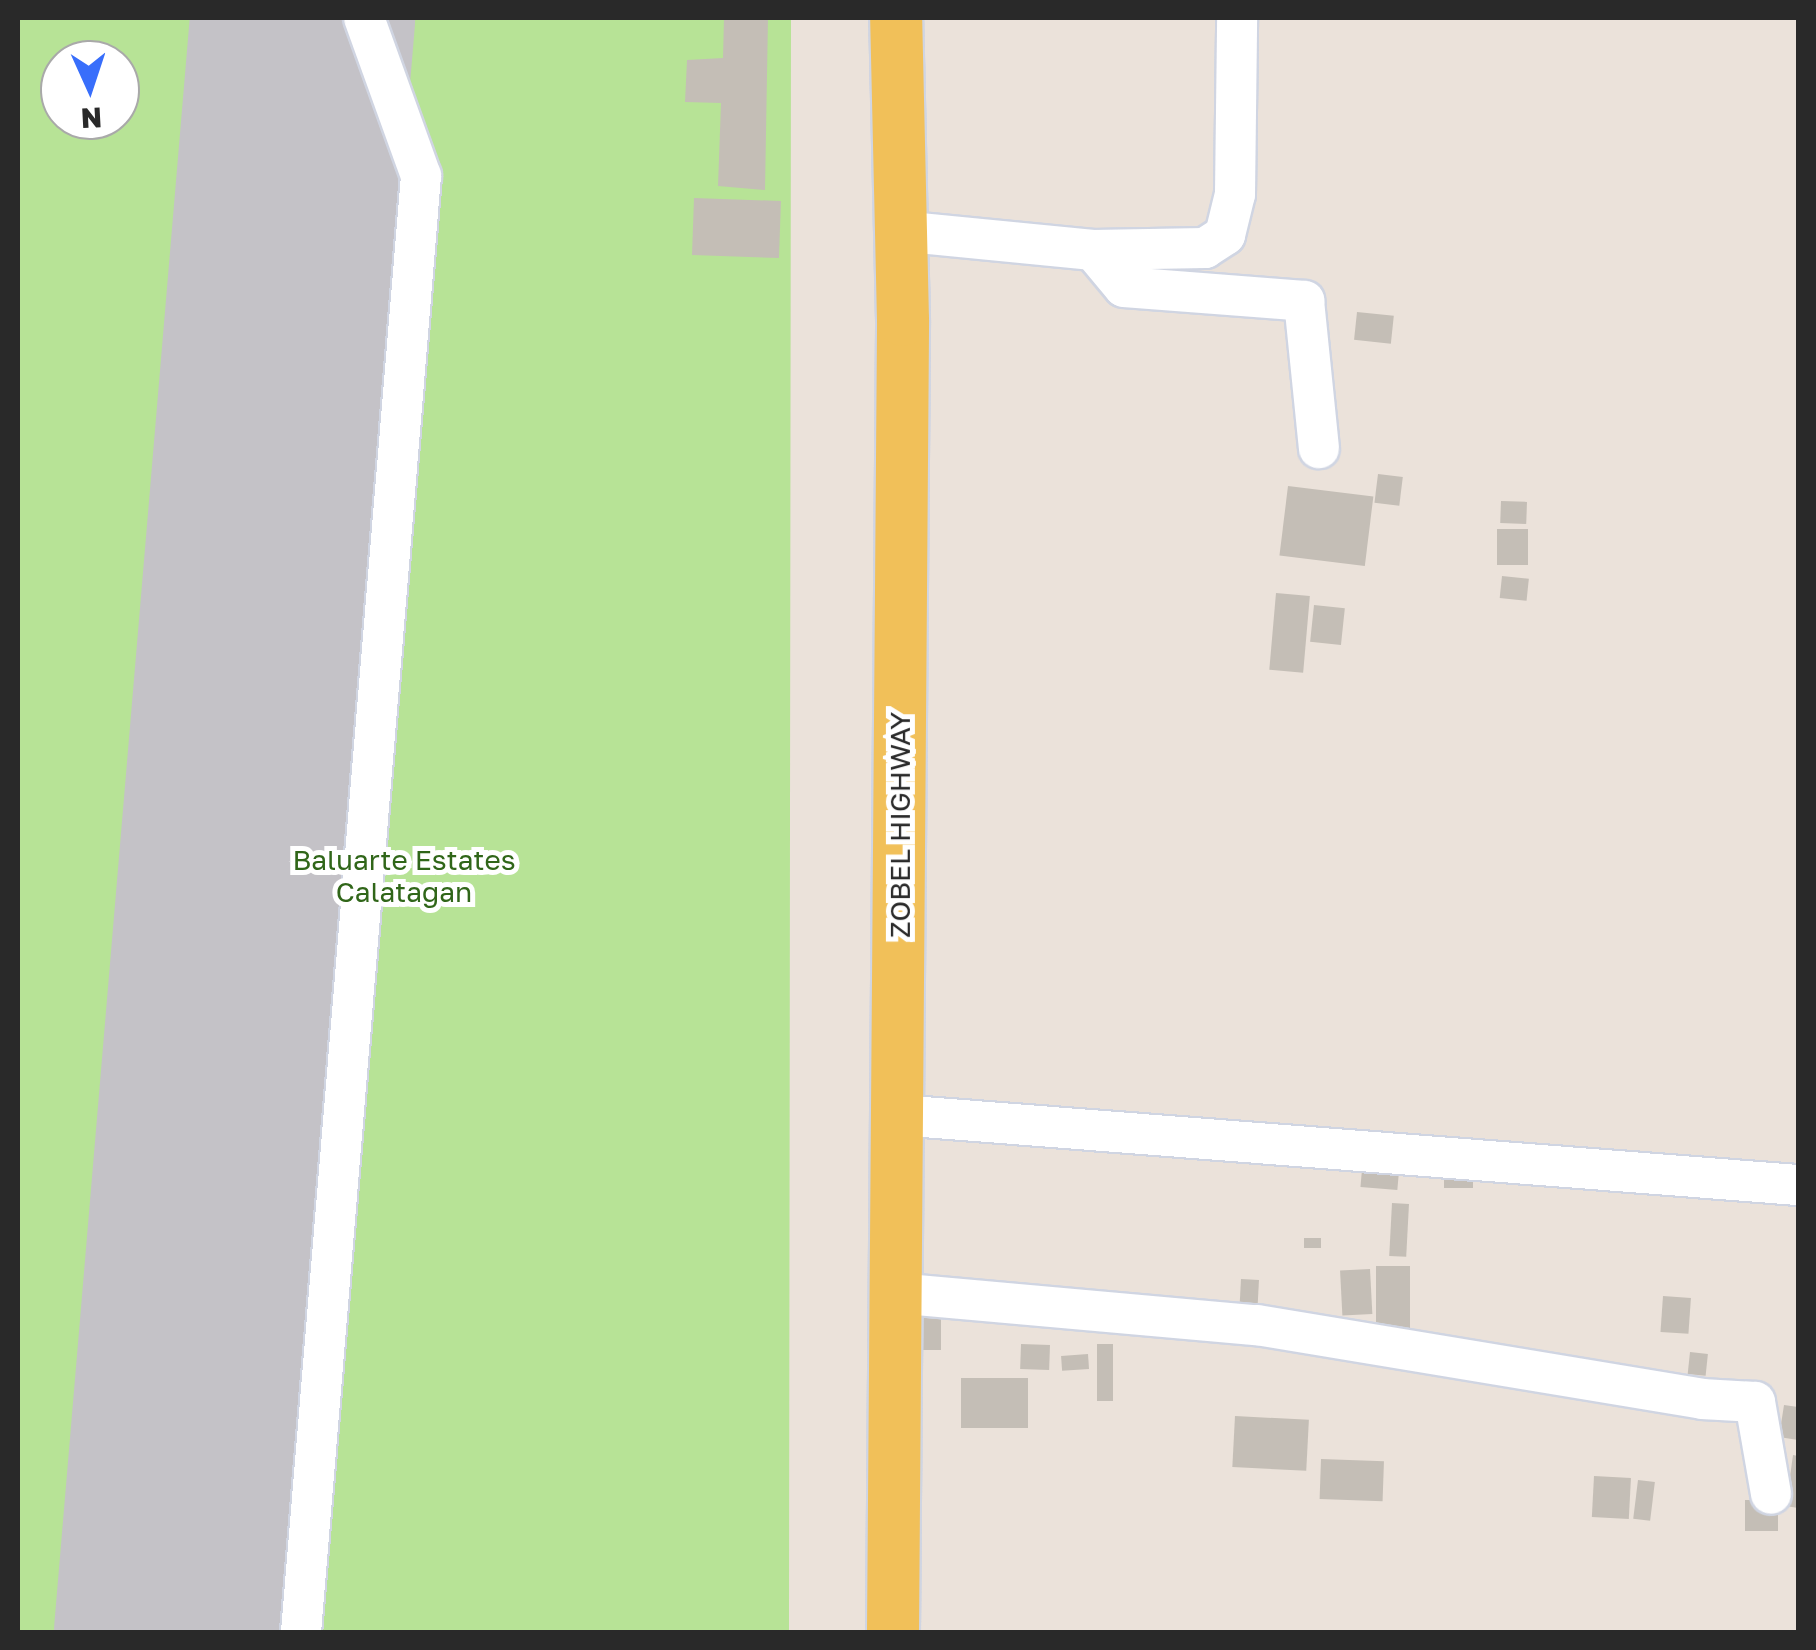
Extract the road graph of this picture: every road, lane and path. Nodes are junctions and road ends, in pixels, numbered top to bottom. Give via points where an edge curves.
1 (364, 18) edge
2 (896, 18) edge
3 (1236, 18) edge
4 (899, 230) junction
5 (1092, 250) junction
6 (1319, 448) dead end
7 (898, 1116) junction
8 (1798, 1185) edge
9 (895, 1293) junction
10 (1772, 1494) dead end
11 (301, 1632) edge
12 (893, 1632) edge

1 - 11 street via 421,176
2 - 4 main road, ZOBEL HIGHWAY
3 - 5 street via 1235,194 1225,235 1205,248
4 - 5 street
4 - 7 main road, ZOBEL HIGHWAY
5 - 6 street via 1124,287 1304,301
7 - 8 street
7 - 9 main road, ZOBEL HIGHWAY
9 - 10 street via 1257,1325 1702,1399 1755,1402
9 - 12 main road, ZOBEL HIGHWAY

